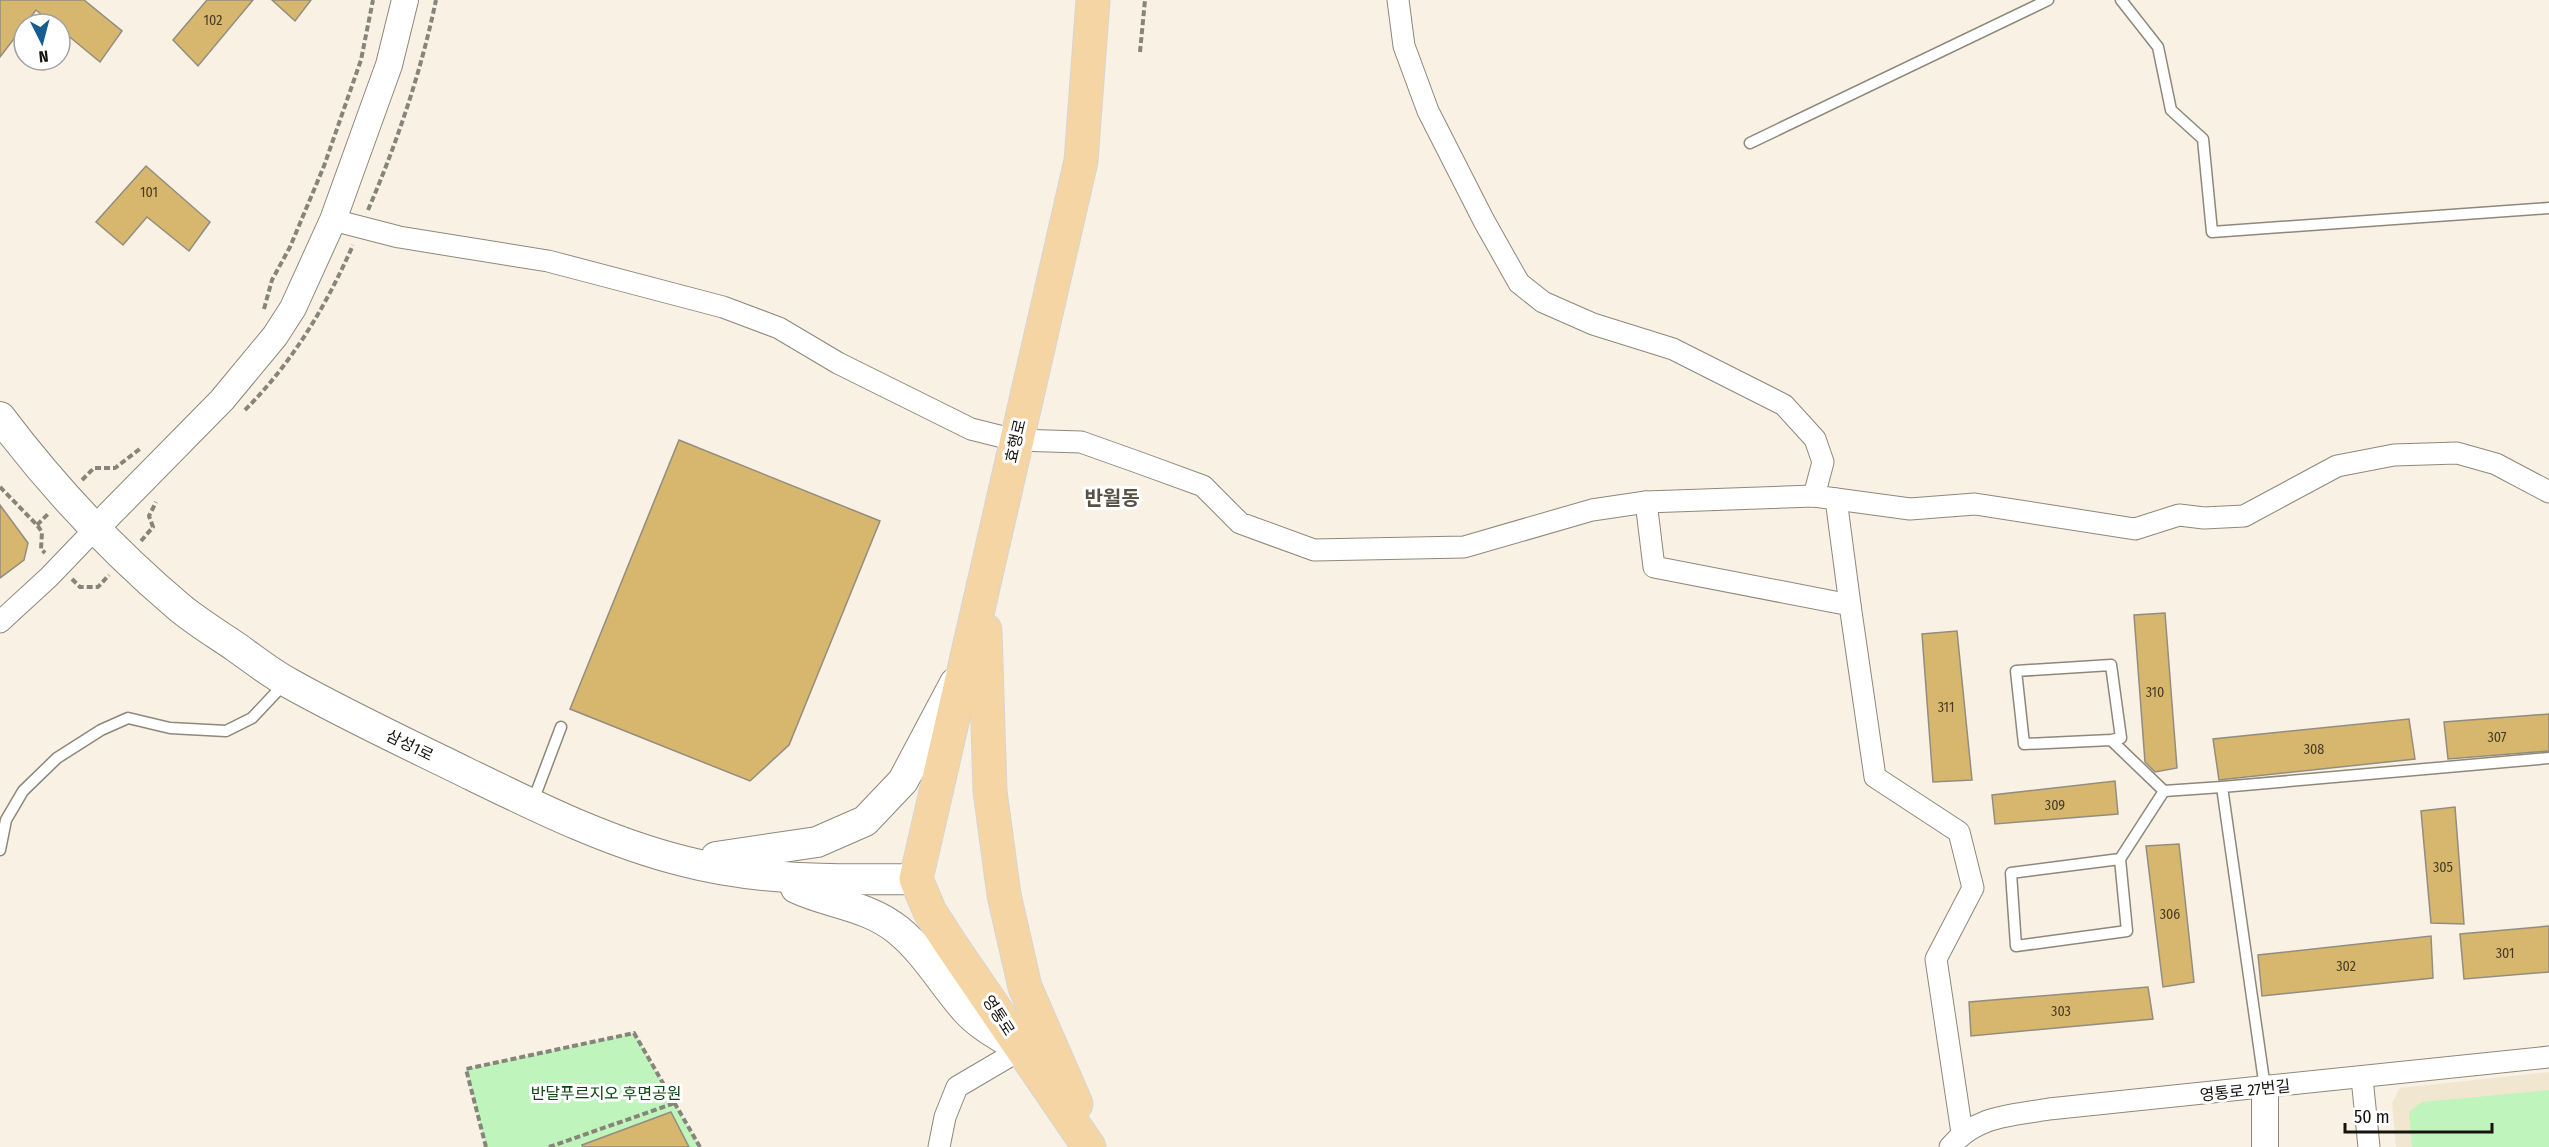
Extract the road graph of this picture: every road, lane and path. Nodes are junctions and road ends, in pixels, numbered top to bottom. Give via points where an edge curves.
1 (373, 0) edge
2 (405, 0) edge
3 (1093, 0) edge
4 (1145, 0) edge
5 (1398, 0) edge
6 (2048, 0) edge
7 (2121, 0) edge
8 (1140, 52) dead end
9 (1750, 143) dead end
10 (2549, 208) edge
11 (333, 220) junction
12 (262, 319) dead end
13 (0, 417) edge
14 (1015, 440) junction
15 (149, 441) dead end
16 (94, 468) dead end
17 (0, 486) edge
18 (2549, 492) edge
19 (1814, 496) junction
20 (1836, 499) junction
21 (1646, 502) junction
22 (96, 528) junction
23 (41, 549) dead end
24 (983, 579) junction
25 (80, 587) dead end
26 (98, 587) dead end
27 (1850, 605) junction
28 (0, 622) edge
29 (965, 664) junction
30 (286, 682) junction
31 (561, 727) dead end
32 (2111, 740) junction
33 (2549, 758) edge
34 (2222, 787) junction
35 (2164, 791) junction
36 (532, 804) junction
37 (0, 850) edge
38 (2120, 859) junction
39 (683, 861) junction
40 (768, 876) junction
41 (916, 879) junction
42 (1020, 1050) junction
43 (2549, 1057) edge
44 (2362, 1078) junction
45 (2265, 1088) junction
46 (675, 1103) junction
47 (1956, 1140) edge
48 (486, 1147) edge
49 (549, 1147) edge
50 (700, 1147) edge
51 (939, 1147) edge
52 (1089, 1147) edge
53 (1095, 1147) edge
54 (2265, 1147) edge
55 (2369, 1147) edge

1 - 12 path via 361,60 324,166 272,280
2 - 11 street via 389,65
3 - 14 main road, 효행로 via 1081,161
4 - 8 path
5 - 19 street via 1404,46 1428,111 1519,283 1543,302 1593,324 1674,349 1784,405 1815,439 1823,462
6 - 9 lane
7 - 10 lane via 2158,47 2171,110 2203,139 2212,232
11 - 14 street via 399,237 548,261 723,307 779,328 848,368 970,429
11 - 22 street via 293,308 275,336 222,400
13 - 22 main road, 삼성1로 via 28,454
14 - 21 street via 1081,442 1203,486 1240,523 1314,550 1464,547 1592,510
14 - 24 main road, 효행로
15 - 16 path via 115,468
17 - 23 path via 42,532
18 - 20 street via 2496,464 2457,453 2394,455 2337,465 2244,516 2179,515 2135,529 1975,504 1910,509
19 - 20 street
19 - 21 street
20 - 27 street
21 - 27 street via 1654,567
22 - 28 street
22 - 30 main road, 삼성1로 via 181,609
24 - 29 main road, 효행로
24 - 53 main road via 990,791 1004,895 1025,987
25 - 26 path
27 - 47 street via 1875,777 1959,832 1973,888 1936,959
29 - 39 main road via 903,781 865,821 817,842
29 - 41 main road, 효행로
30 - 36 main road, 삼성1로
30 - 37 lane via 252,718 226,731 170,728 128,718 101,730 57,758 23,791 6,820
31 - 36 lane
32 - 32 lane via 2024,744 2016,671 2111,665 2121,738
32 - 35 lane
33 - 34 lane
34 - 35 lane
34 - 45 lane
35 - 38 lane
36 - 39 main road, 삼성1로 via 614,839
38 - 38 lane via 2127,931 2016,946 2011,873
39 - 40 main road, 삼성1로
40 - 41 main road, 삼성1로
40 - 42 main road via 814,897 873,914 898,930 968,1013
41 - 42 main road, 영통로 via 930,912
42 - 51 street via 957,1087
42 - 52 main road, 영통로
43 - 44 street, 영통로 27번길
44 - 45 street, 영통로 27번길
44 - 55 street
45 - 47 street, 영통로 27번길 via 2049,1109 1984,1121
45 - 54 street
46 - 48 path via 634,1033 466,1069
46 - 49 path
46 - 50 path

